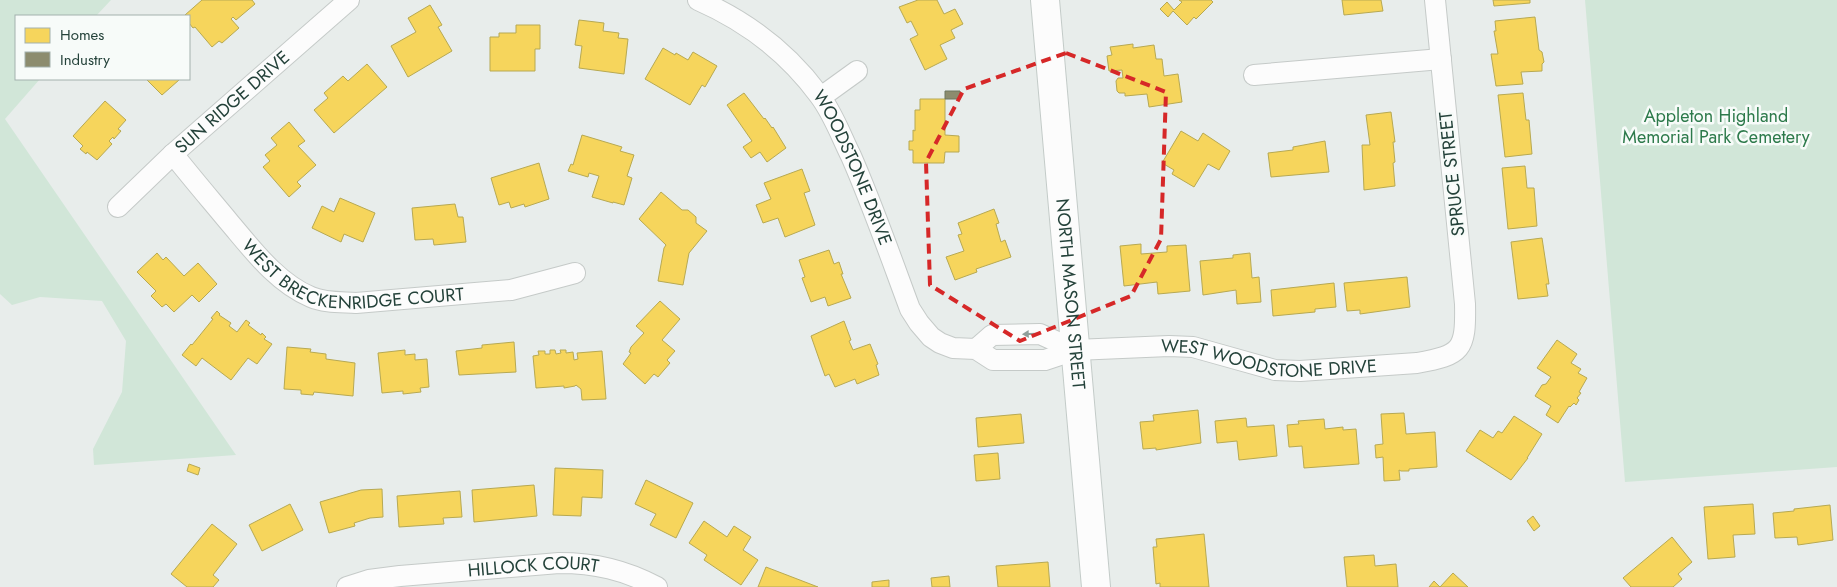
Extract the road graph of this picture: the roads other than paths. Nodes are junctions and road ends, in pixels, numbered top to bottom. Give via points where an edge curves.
1 (349, 0) edge
2 (698, 0) edge
3 (1045, 0) edge
4 (1435, 0) edge
5 (1441, 59) junction
6 (857, 70) dead end
7 (1254, 75) dead end
8 (821, 97) junction
9 (173, 154) junction
10 (118, 207) dead end
11 (574, 273) dead end
12 (1459, 348) joint
13 (976, 349) junction
14 (1075, 350) junction
15 (347, 587) edge
16 (656, 587) edge
17 (1096, 587) edge

1 - 9 street, SUN RIDGE DRIVE
2 - 8 street, WOODSTONE DRIVE via 764,38
3 - 14 street, NORTH MASON STREET
4 - 5 street, SPRUCE STREET
5 - 7 street
5 - 12 street, SPRUCE STREET via 1465,304 1464,337
6 - 8 street
8 - 13 street, WOODSTONE DRIVE via 865,189 910,309 925,330 940,343 953,348
9 - 10 street, SUN RIDGE DRIVE
9 - 11 street, WEST BRECKENRIDGE COURT via 274,272 291,287 311,297 356,303 511,290
12 - 14 street, WEST WOODSTONE DRIVE via 1447,356 1417,363 1300,371 1275,370 1193,348
13 - 14 street, WOODSTONE DRIVE via 993,360 1045,360
14 -> 13 street via 1040,334 992,335
14 - 17 street, NORTH MASON STREET
15 - 16 street, HILLOCK COURT via 392,577 559,563 606,567

